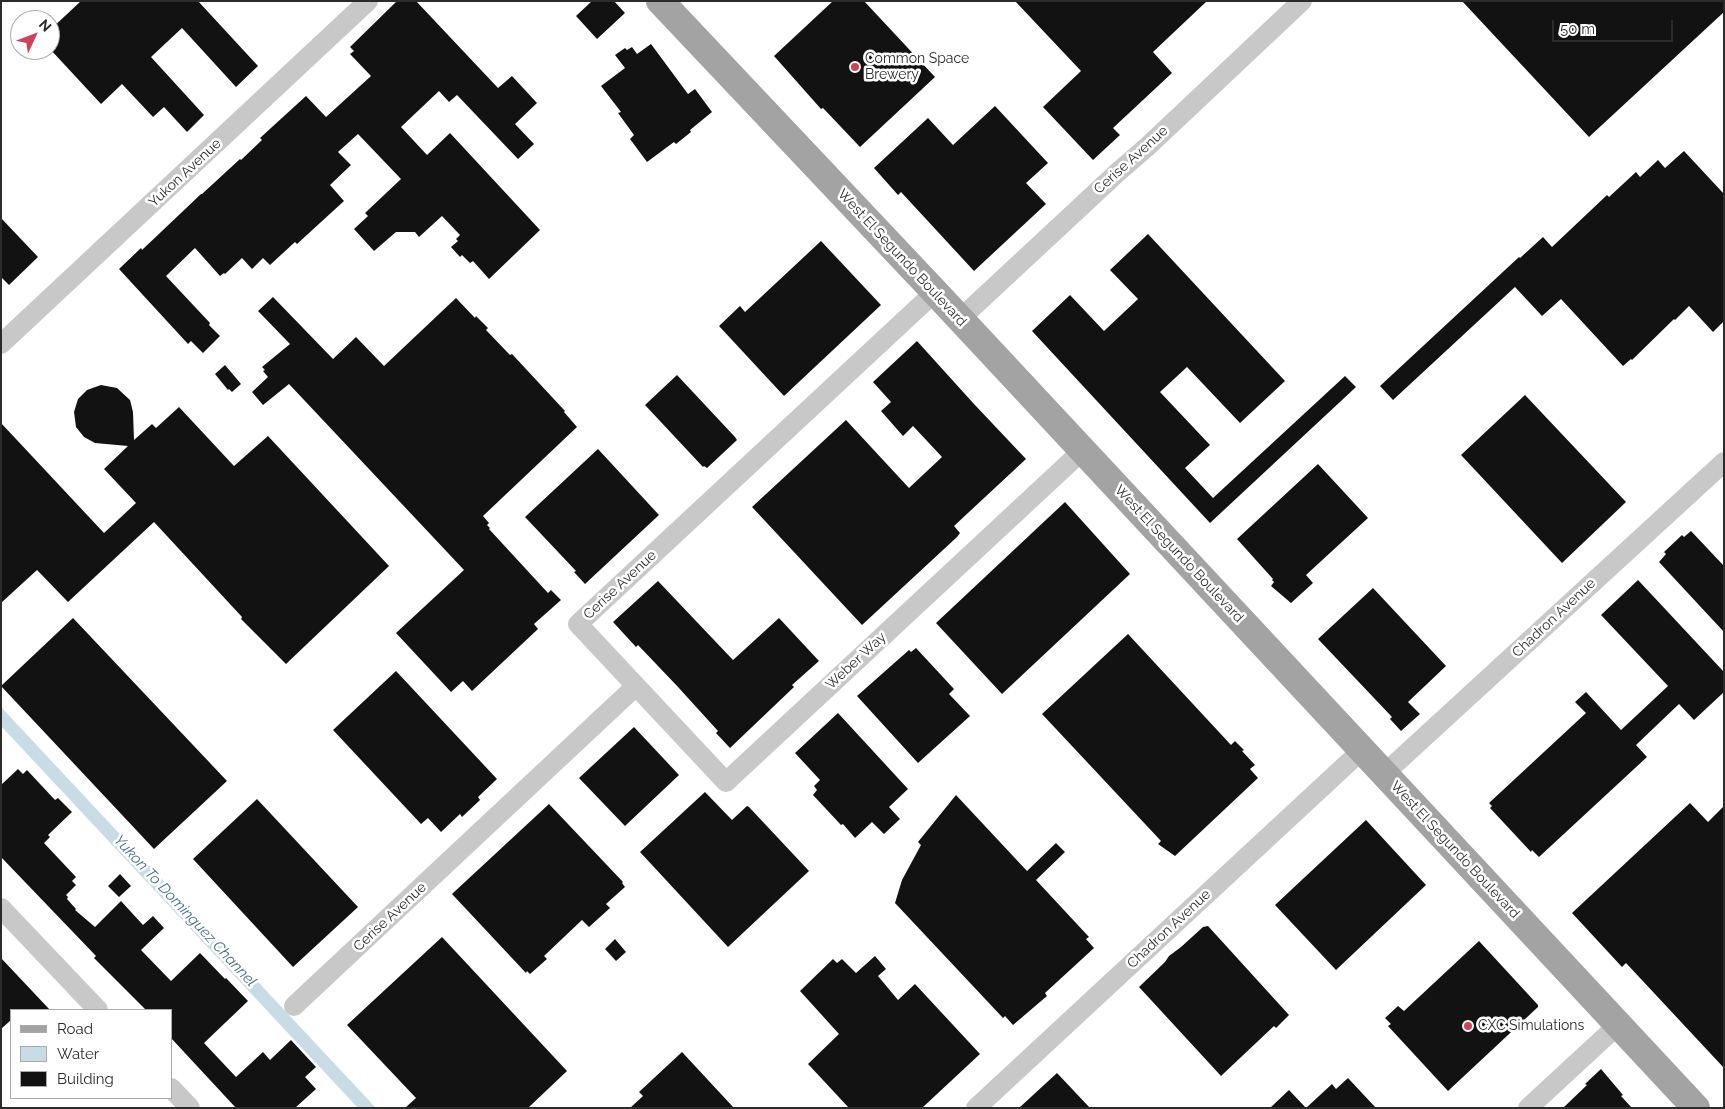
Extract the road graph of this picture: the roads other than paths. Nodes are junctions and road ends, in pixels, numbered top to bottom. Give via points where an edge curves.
1 (368, 1) edge
2 (660, 1) edge
3 (1302, 1) edge
4 (935, 292) junction
5 (960, 319) junction
6 (1, 344) edge
7 (1082, 451) junction
8 (1724, 462) edge
9 (636, 686) junction
10 (1362, 750) junction
11 (1384, 774) junction
12 (1, 908) edge
13 (294, 1006) dead end
14 (97, 1009) edge
15 (1619, 1024) junction
16 (172, 1089) edge
17 (190, 1108) edge
18 (976, 1108) edge
19 (1528, 1108) edge
20 (1696, 1108) edge

1 - 6 street, Yukon Avenue
2 - 4 main road, West El Segundo Boulevard
3 - 5 street, Cerise Avenue
4 - 5 main road, West El Segundo Boulevard
4 - 9 street, Cerise Avenue via 578,624
5 - 7 main road, West El Segundo Boulevard
7 - 9 street, Weber Way via 726,782
7 - 10 main road, West El Segundo Boulevard
8 - 11 street, Chadron Avenue
9 - 13 street, Cerise Avenue
10 - 11 main road, West El Segundo Boulevard
10 - 18 street, Chadron Avenue
11 - 15 main road, West El Segundo Boulevard
12 - 14 street
15 - 19 street
15 - 20 main road, West El Segundo Boulevard
16 - 17 street

